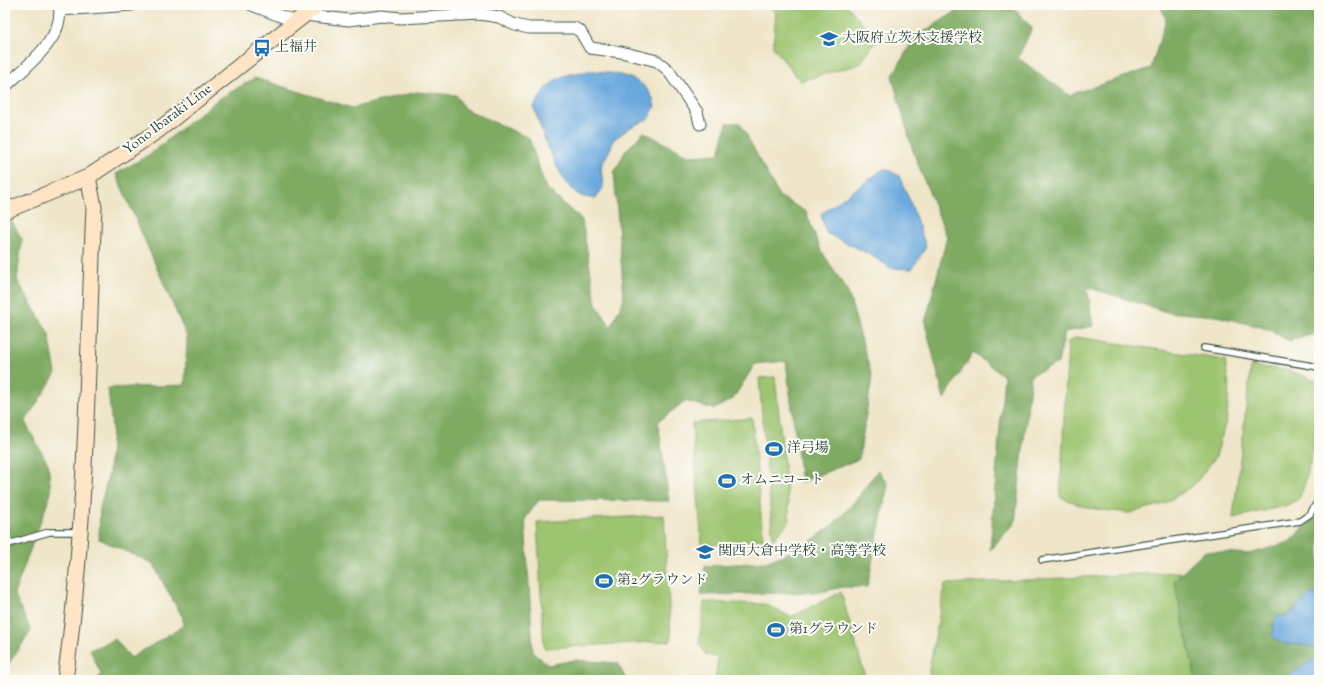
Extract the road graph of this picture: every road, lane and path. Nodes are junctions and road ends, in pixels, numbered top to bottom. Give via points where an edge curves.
1 (132, 5) edge
2 (252, 5) edge
3 (317, 5) edge
4 (117, 6) edge
5 (60, 7) edge
6 (300, 19) junction
7 (5, 87) edge
8 (700, 124) dead end
9 (88, 177) junction
10 (5, 211) edge
11 (1204, 348) dead end
12 (1319, 367) edge
13 (1319, 499) edge
14 (80, 532) junction
15 (5, 546) edge
16 (1042, 560) dead end
17 (65, 680) edge

1 - 4 street
2 - 6 street
3 - 6 street, Yono Ibaraki Line
4 - 5 street
5 - 7 street via 61,13 53,39
6 - 8 street via 349,20 382,16 400,18 480,14 499,17 515,25 530,28 574,28 580,31 590,48 657,60 668,70 697,112
6 - 9 street, Yono Ibaraki Line via 156,132
9 - 10 street, Yono Ibaraki Line
9 - 14 street via 94,207
11 - 12 lane
13 - 16 lane via 1314,509 1300,521
14 - 15 lane via 49,532
14 - 17 street

